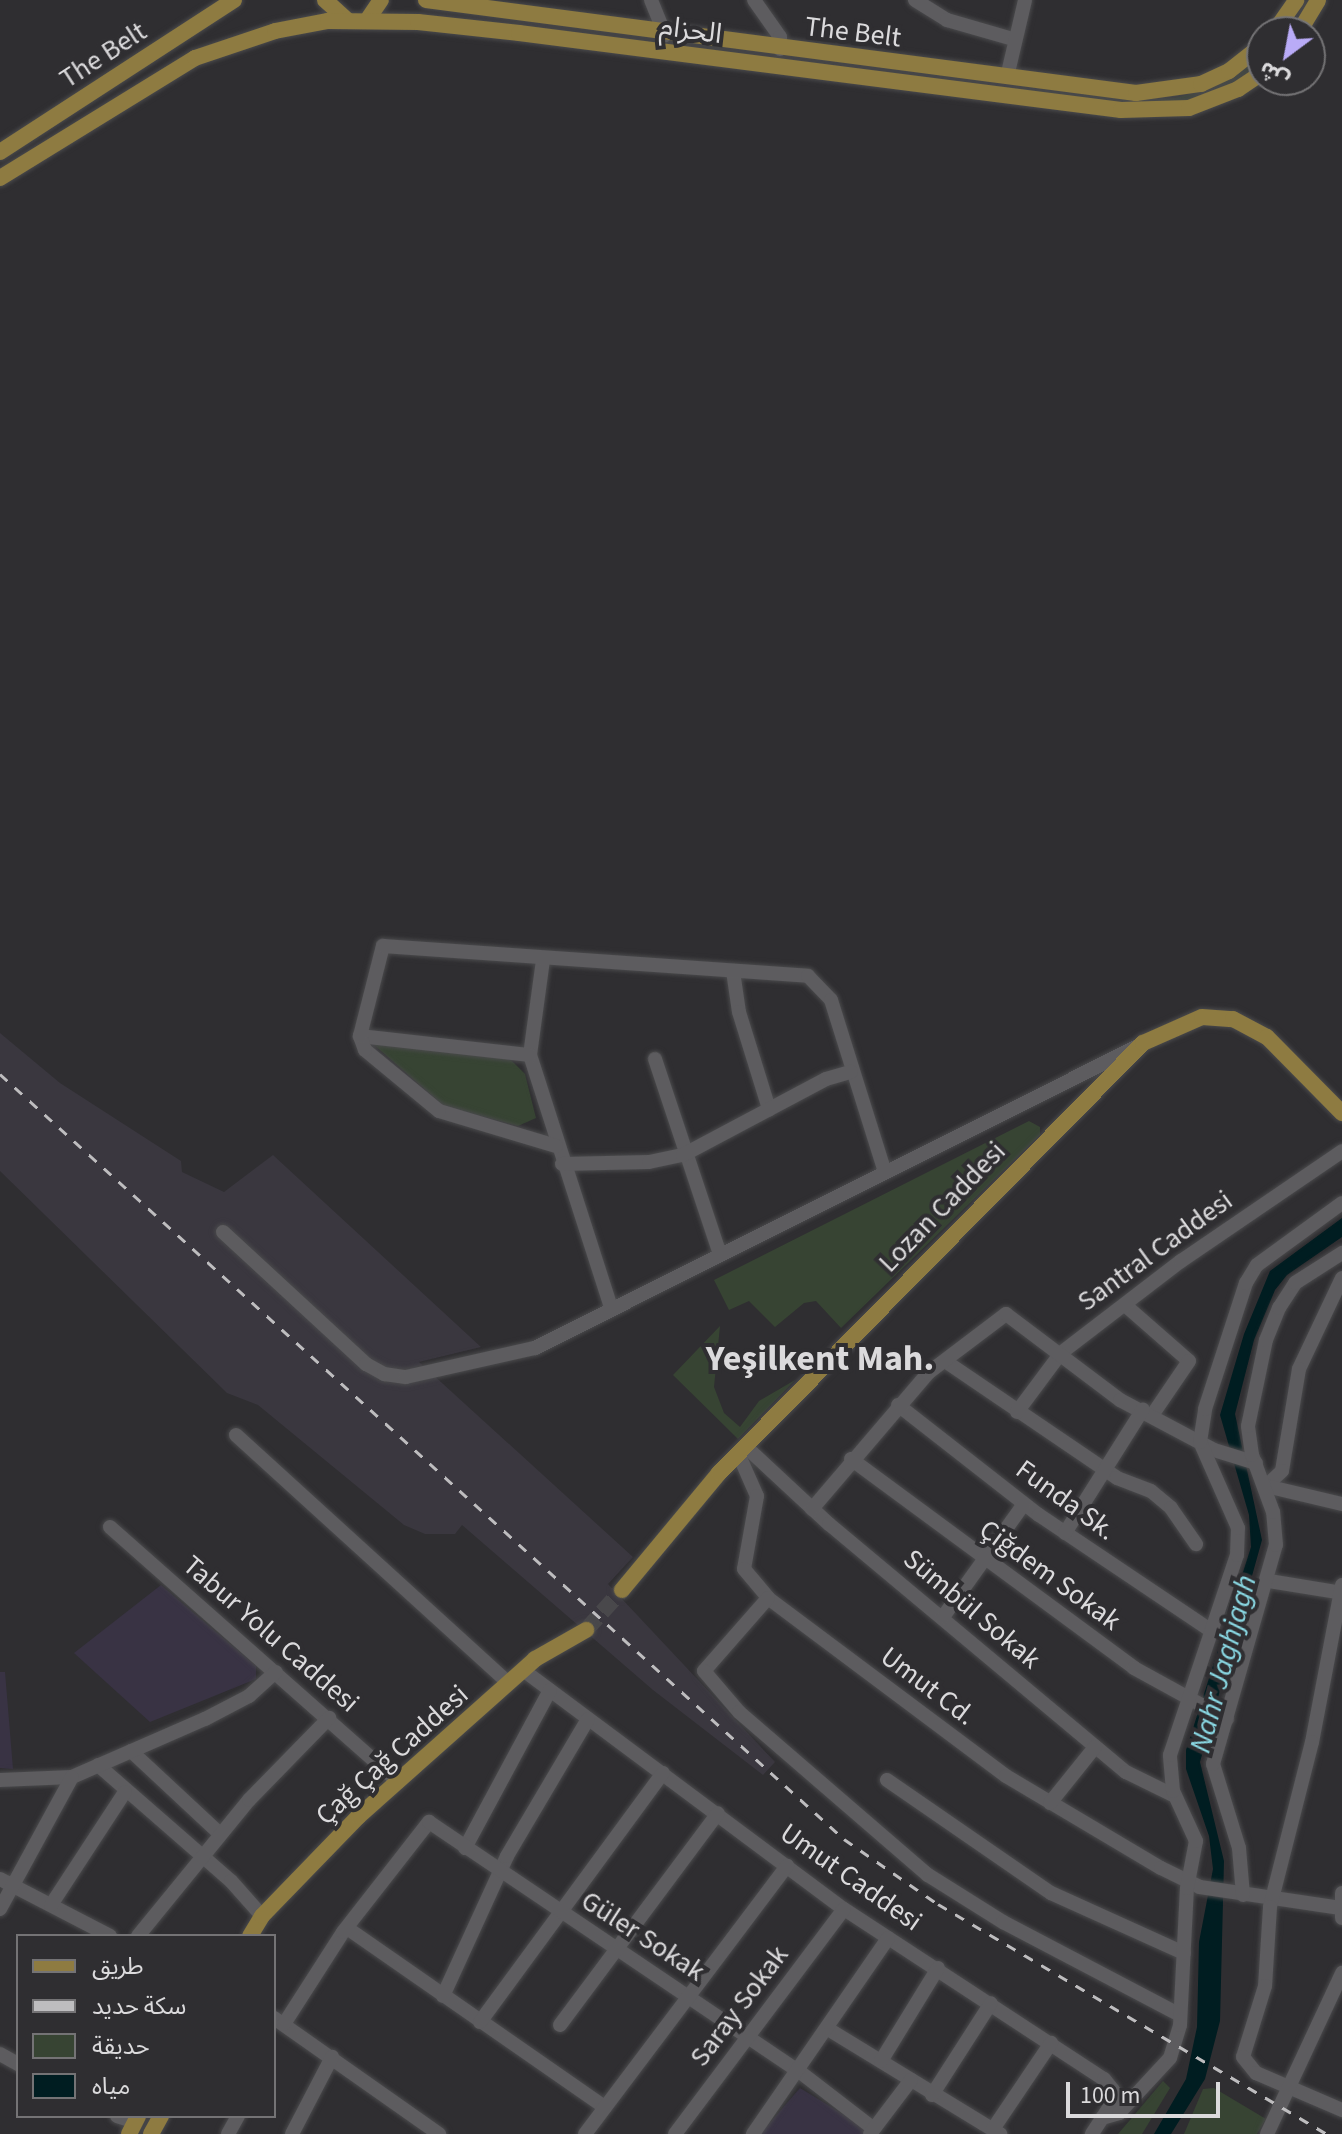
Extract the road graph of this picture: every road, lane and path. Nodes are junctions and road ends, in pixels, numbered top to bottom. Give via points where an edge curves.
1 (234, 0) edge
2 (325, 0) edge
3 (381, 0) edge
4 (426, 0) edge
5 (651, 0) edge
6 (754, 0) edge
7 (915, 0) edge
8 (1025, 0) edge
9 (368, 19) junction
10 (347, 20) junction
11 (665, 35) junction
12 (1013, 39) junction
13 (780, 49) junction
14 (1246, 57) edge
15 (1004, 76) junction
16 (1246, 82) edge
17 (997, 96) junction
18 (0, 152) edge
19 (0, 178) edge
20 (543, 960) junction
21 (733, 971) junction
22 (360, 1036) junction
23 (1143, 1043) junction
24 (530, 1055) junction
25 (655, 1059) dead end
26 (851, 1072) junction
27 (769, 1109) junction
28 (1342, 1113) edge
29 (556, 1146) junction
30 (1342, 1151) edge
31 (683, 1155) junction
32 (562, 1164) junction
33 (885, 1172) junction
34 (1342, 1203) edge
35 (223, 1232) dead end
36 (1342, 1253) edge
37 (720, 1254) junction
38 (1342, 1278) edge
39 (1125, 1305) junction
40 (611, 1308) junction
41 (1061, 1353) junction
42 (945, 1361) junction
43 (898, 1405) junction
44 (1017, 1412) junction
45 (1148, 1412) junction
46 (236, 1435) dead end
47 (1200, 1442) junction
48 (742, 1450) junction
49 (851, 1459) junction
50 (1256, 1463) junction
51 (1107, 1471) junction
52 (1266, 1486) junction
53 (1024, 1504) junction
54 (1342, 1504) edge
55 (812, 1509) junction
56 (110, 1527) dead end
57 (1065, 1533) junction
58 (1196, 1544) dead end
59 (985, 1561) junction
60 (1269, 1581) junction
61 (622, 1590) tunnel mouth
62 (1341, 1590) edge
63 (768, 1598) junction
64 (943, 1617) junction
65 (586, 1630) tunnel mouth
66 (1210, 1630) junction
67 (523, 1670) junction
68 (276, 1672) junction
69 (509, 1683) junction
70 (550, 1690) junction
71 (1192, 1701) junction
72 (329, 1718) junction
73 (1223, 1718) junction
74 (588, 1719) junction
75 (1095, 1747) junction
76 (131, 1751) junction
77 (98, 1765) junction
78 (663, 1773) junction
79 (72, 1777) junction
80 (0, 1780) edge
81 (887, 1780) dead end
82 (398, 1782) junction
83 (125, 1792) junction
84 (1175, 1796) junction
85 (1050, 1803) junction
86 (718, 1813) junction
87 (220, 1834) junction
88 (465, 1848) junction
89 (201, 1856) junction
90 (787, 1866) junction
91 (499, 1873) junction
92 (6, 1883) edge
93 (1195, 1884) junction
94 (1236, 1894) junction
95 (1272, 1900) junction
96 (51, 1905) junction
97 (0, 1909) edge
98 (844, 1909) junction
99 (1341, 1909) edge
100 (559, 1912) junction
101 (262, 1916) junction
102 (347, 1928) junction
103 (106, 1934) edge
104 (140, 1934) edge
105 (251, 1934) edge
106 (888, 1938) junction
107 (617, 1950) junction
108 (1184, 1953) junction
109 (938, 1968) junction
110 (1342, 1973) edge
111 (443, 1996) junction
112 (688, 1997) junction
113 (991, 2003) junction
114 (1336, 2003) edge
115 (1180, 2015) junction
116 (279, 2021) edge
117 (480, 2022) junction
118 (560, 2025) dead end
119 (828, 2029) junction
120 (748, 2036) junction
121 (1051, 2043) junction
122 (332, 2057) junction
123 (881, 2061) junction
124 (800, 2072) junction
125 (911, 2080) junction
126 (1289, 2086) junction
127 (932, 2095) junction
128 (605, 2107) junction
129 (1342, 2110) edge
130 (1102, 2118) junction
131 (1269, 2130) edge
132 (872, 2132) edge
133 (997, 2132) edge
134 (435, 2133) edge
135 (292, 2134) edge
136 (585, 2134) edge
137 (675, 2134) edge
138 (753, 2134) edge
139 (1092, 2134) edge
140 (1285, 2134) edge

1 - 18 main road, The Belt
2 - 10 main road
3 - 9 main road
4 - 11 main road, The Belt
5 - 11 street
6 - 13 street via 780,37
7 - 12 street via 947,20
8 - 12 street
9 - 10 main road, الحزام
9 - 17 main road, الحزام via 519,33
10 - 19 main road, الحزام via 275,31 195,58
11 - 13 main road, The Belt
12 - 15 street
13 - 15 main road, The Belt
14 - 15 main road, The Belt via 1216,79 1171,91 1136,93
15 - 17 main road
16 - 17 main road, الحزام via 1221,97 1169,111
20 - 21 street
20 - 22 street via 383,946
20 - 24 street
21 - 26 street via 817,981 831,1000
21 - 27 street via 736,1001
22 - 24 street
22 - 29 street via 374,1060 439,1111
23 - 28 main road, Lozan Caddesi via 1202,1017 1233,1019 1267,1037
23 - 33 street
23 - 48 main road, Lozan Caddesi
24 - 29 street
25 - 31 street
26 - 27 street
26 - 33 street
27 - 31 street
29 - 32 street
30 - 39 street, Santral Caddesi
31 - 32 street via 649,1162
31 - 37 street
32 - 40 street
33 - 37 street
34 - 47 street via 1280,1244 1246,1283 1205,1409
35 - 40 street via 366,1364 384,1374 406,1377 535,1348
36 - 50 street via 1295,1283 1279,1308 1266,1340 1248,1426
37 - 40 street
38 - 52 street via 1299,1369 1282,1471
39 - 41 street, Santral Caddesi
39 - 45 street via 1189,1361
41 - 42 street via 1006,1314
41 - 44 street, Santral Caddesi
41 - 45 street via 1120,1400
42 - 43 street
42 - 44 street
43 - 49 street
43 - 53 street, Funda Sk.
44 - 51 street
45 - 47 street
45 - 51 street
46 - 69 street
47 - 50 street
47 - 66 street via 1238,1528 1237,1555
48 - 55 street, Sümbül Sokak
48 - 61 main road, Lozan Caddesi
48 - 63 street, Umut Cd. via 757,1496 744,1569
49 - 55 street
49 - 59 street, Çiğdem Sokak
50 - 52 street
51 - 57 street
51 - 58 street via 1151,1491 1171,1508
52 - 54 street
52 - 60 street via 1276,1545
53 - 57 street, Funda Sk.
53 - 59 street
55 - 64 street, Sümbül Sokak
56 - 68 street, Tabur Yolu Caddesi
57 - 66 street, Funda Sk.
59 - 64 street
59 - 71 street, Çiğdem Sokak via 1134,1668
60 - 62 street
60 - 73 street
62 - 95 street via 1312,1742
63 - 85 street, Umut Cd. via 1006,1776
63 - 115 street via 704,1671 739,1712 928,1875 1043,1945
64 - 75 street, Sümbül Sokak
65 - 67 main road, Çağ Çağ Caddesi
66 - 71 street
67 - 69 main road, Çağ Çağ Caddesi
67 - 70 street, Umut Caddesi
68 - 72 street, Tabur Yolu Caddesi
68 - 76 street via 249,1696
69 - 82 main road, Çağ Çağ Caddesi
70 - 74 street, Umut Caddesi
70 - 88 street
71 - 73 street, Çiğdem Sokak
71 - 84 street via 1170,1755
72 - 82 street, Tabur Yolu Caddesi
72 - 87 street
73 - 94 street via 1213,1764 1239,1848
74 - 78 street, Umut Caddesi
74 - 91 street
75 - 84 street, Sümbül Sokak via 1126,1772
75 - 85 street
76 - 77 street
76 - 87 street
77 - 79 street
77 - 83 street
78 - 86 street, Umut Caddesi
78 - 100 street
79 - 80 street
79 - 92 street
81 - 108 street via 1051,1893
82 - 101 main road, Çağ Çağ Caddesi
83 - 89 street
83 - 96 street
84 - 93 street via 1196,1841
85 - 93 street, Umut Cd.
86 - 90 street, Umut Caddesi
86 - 107 street
87 - 89 street
88 - 91 street, Güler Sokak
88 - 102 street, Güler Sokak via 429,1822
89 - 101 street
89 - 104 street
90 - 98 street, Umut Caddesi
90 - 112 street
91 - 100 street, Güler Sokak
91 - 111 street
92 - 96 street
92 - 97 street
93 - 94 street, Umut Cd.
93 - 108 street
94 - 95 street, Umut Cd.
95 - 99 street, Umut Cd.
95 - 126 street via 1265,1986 1243,2057 1256,2073
96 - 103 street
98 - 106 street, Umut Caddesi
98 - 120 street, Saray Sokak
100 - 107 street, Güler Sokak
100 - 117 street
101 - 105 main road, Çağ Çağ Caddesi
102 - 111 street
102 - 116 street
106 - 109 street, Umut Caddesi
106 - 119 street
107 - 112 street, Güler Sokak
107 - 118 street
108 - 115 street
109 - 113 street, Umut Caddesi
109 - 123 street
110 - 114 street
111 - 117 street
112 - 120 street, Güler Sokak
112 - 128 street
113 - 121 street, Umut Caddesi
113 - 127 street
114 - 126 street
115 - 130 street via 1170,2058 1119,2113
116 - 122 street
117 - 128 street
119 - 123 street
119 - 124 street
120 - 124 street, Güler Sokak
120 - 137 street, Saray Sokak
121 - 130 street, Umut Caddesi via 1113,2090
121 - 133 street
122 - 134 street
122 - 135 street
123 - 125 street
124 - 132 street, Güler Sokak
124 - 138 street
125 - 127 street
125 - 132 street
126 - 129 street
126 - 131 street
127 - 133 street
128 - 136 street
130 - 139 street, Umut Caddesi
131 - 140 street

